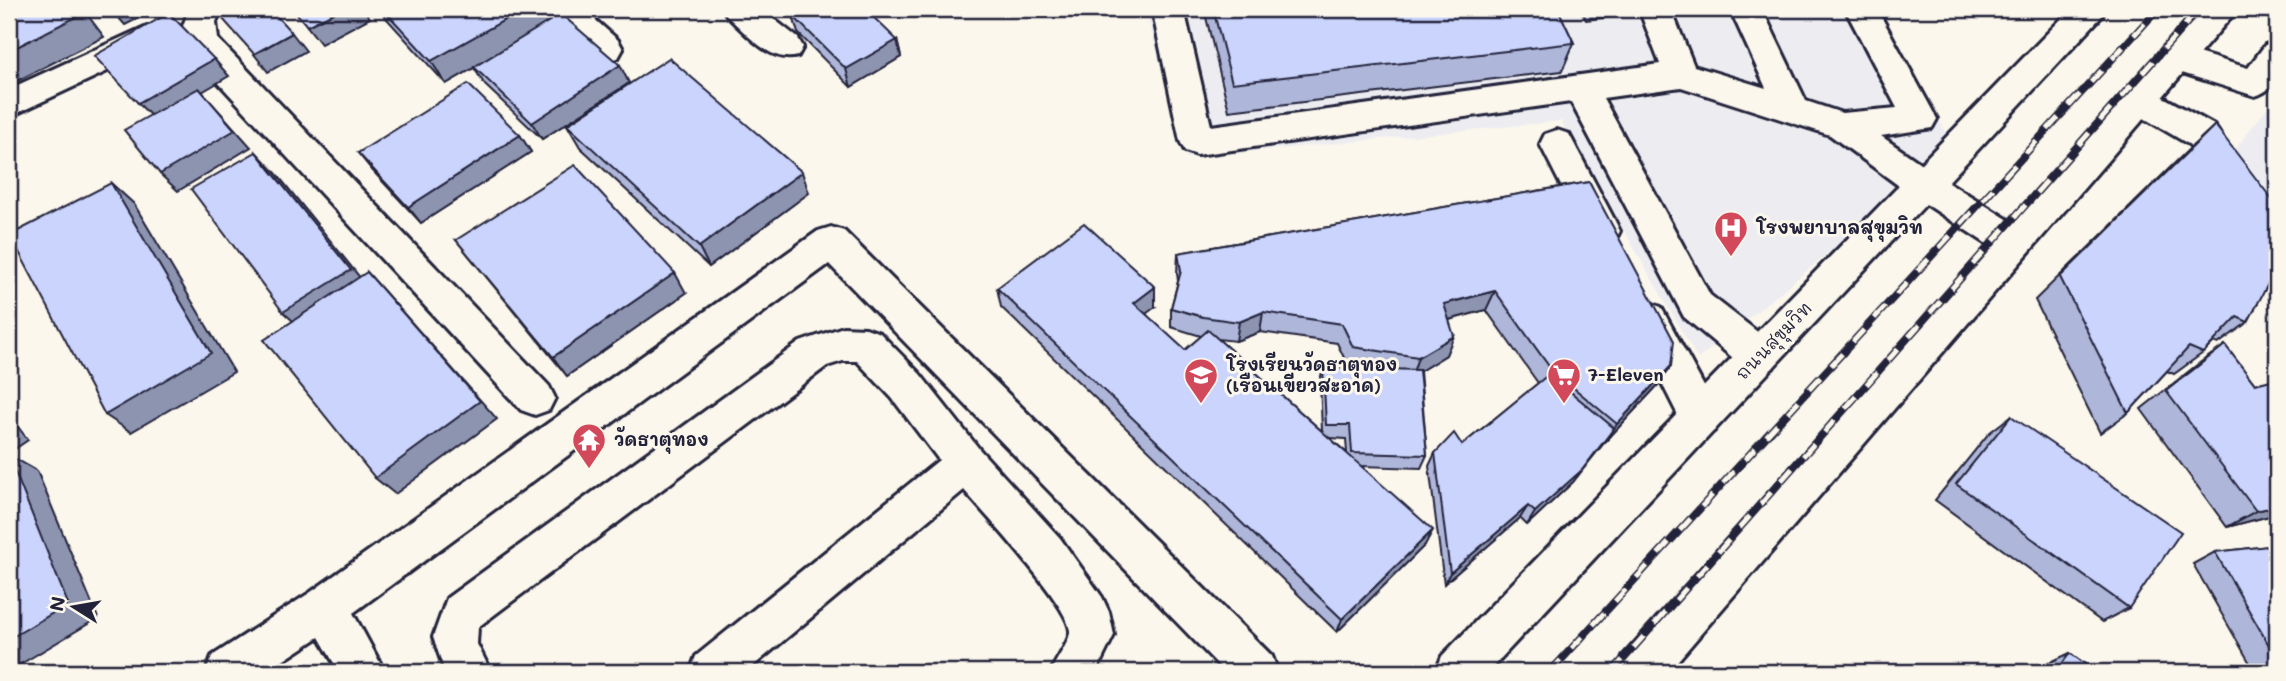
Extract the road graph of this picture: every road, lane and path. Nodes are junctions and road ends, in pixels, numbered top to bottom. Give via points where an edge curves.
1 (564, 9) edge
2 (739, 9) edge
3 (1168, 9) edge
4 (1655, 9) edge
5 (1746, 9) edge
6 (1861, 9) edge
7 (2090, 9) edge
8 (2222, 9) edge
9 (204, 10) edge
10 (786, 47) dead end
11 (607, 49) dead end
12 (2277, 54) edge
13 (2178, 58) junction
14 (1681, 74) junction
15 (2266, 85) edge
16 (1581, 88) junction
17 (2142, 101) junction
18 (9, 104) edge
19 (1793, 110) junction
20 (1842, 126) junction
21 (1557, 144) dead end
22 (1923, 184) junction
23 (2015, 244) junction
24 (2277, 258) edge
25 (1759, 356) junction
26 (535, 398) dead end
27 (1700, 418) junction
28 (966, 463) junction
29 (326, 607) junction
30 (228, 672) edge
31 (363, 672) edge
32 (469, 672) edge
33 (712, 672) edge
34 (1073, 672) edge
35 (1256, 672) edge
36 (1458, 672) edge
37 (1639, 672) edge

1 - 11 main road
2 - 10 main road
3 - 16 main road via 1197,142
4 - 14 main road
5 - 19 main road
6 - 20 main road via 1920,120
7 - 22 main road, ถนนสุขุมวิท
8 - 13 main road
9 - 18 main road
9 - 26 main road via 197,28 204,45
12 - 15 main road
13 - 15 main road
13 - 17 main road
14 - 16 main road
14 - 19 main road
16 - 25 main road via 1697,306
17 - 23 main road
17 - 24 main road via 2202,135
19 - 20 main road
20 - 22 main road
21 - 27 main road via 1567,193 1625,275
22 - 23 main road
22 - 25 main road, ถนนสุขุมวิท
23 - 37 main road
25 - 27 main road, ถนนสุขุมวิท
27 - 36 main road, ถนนสุขุมวิท
28 - 32 main road via 906,386 866,345 843,344 814,354 461,613 453,632 456,650
28 - 33 main road
28 - 34 main road via 1045,552 1087,612 1092,635
29 - 30 main road
29 - 31 main road
29 - 35 main road via 831,242

